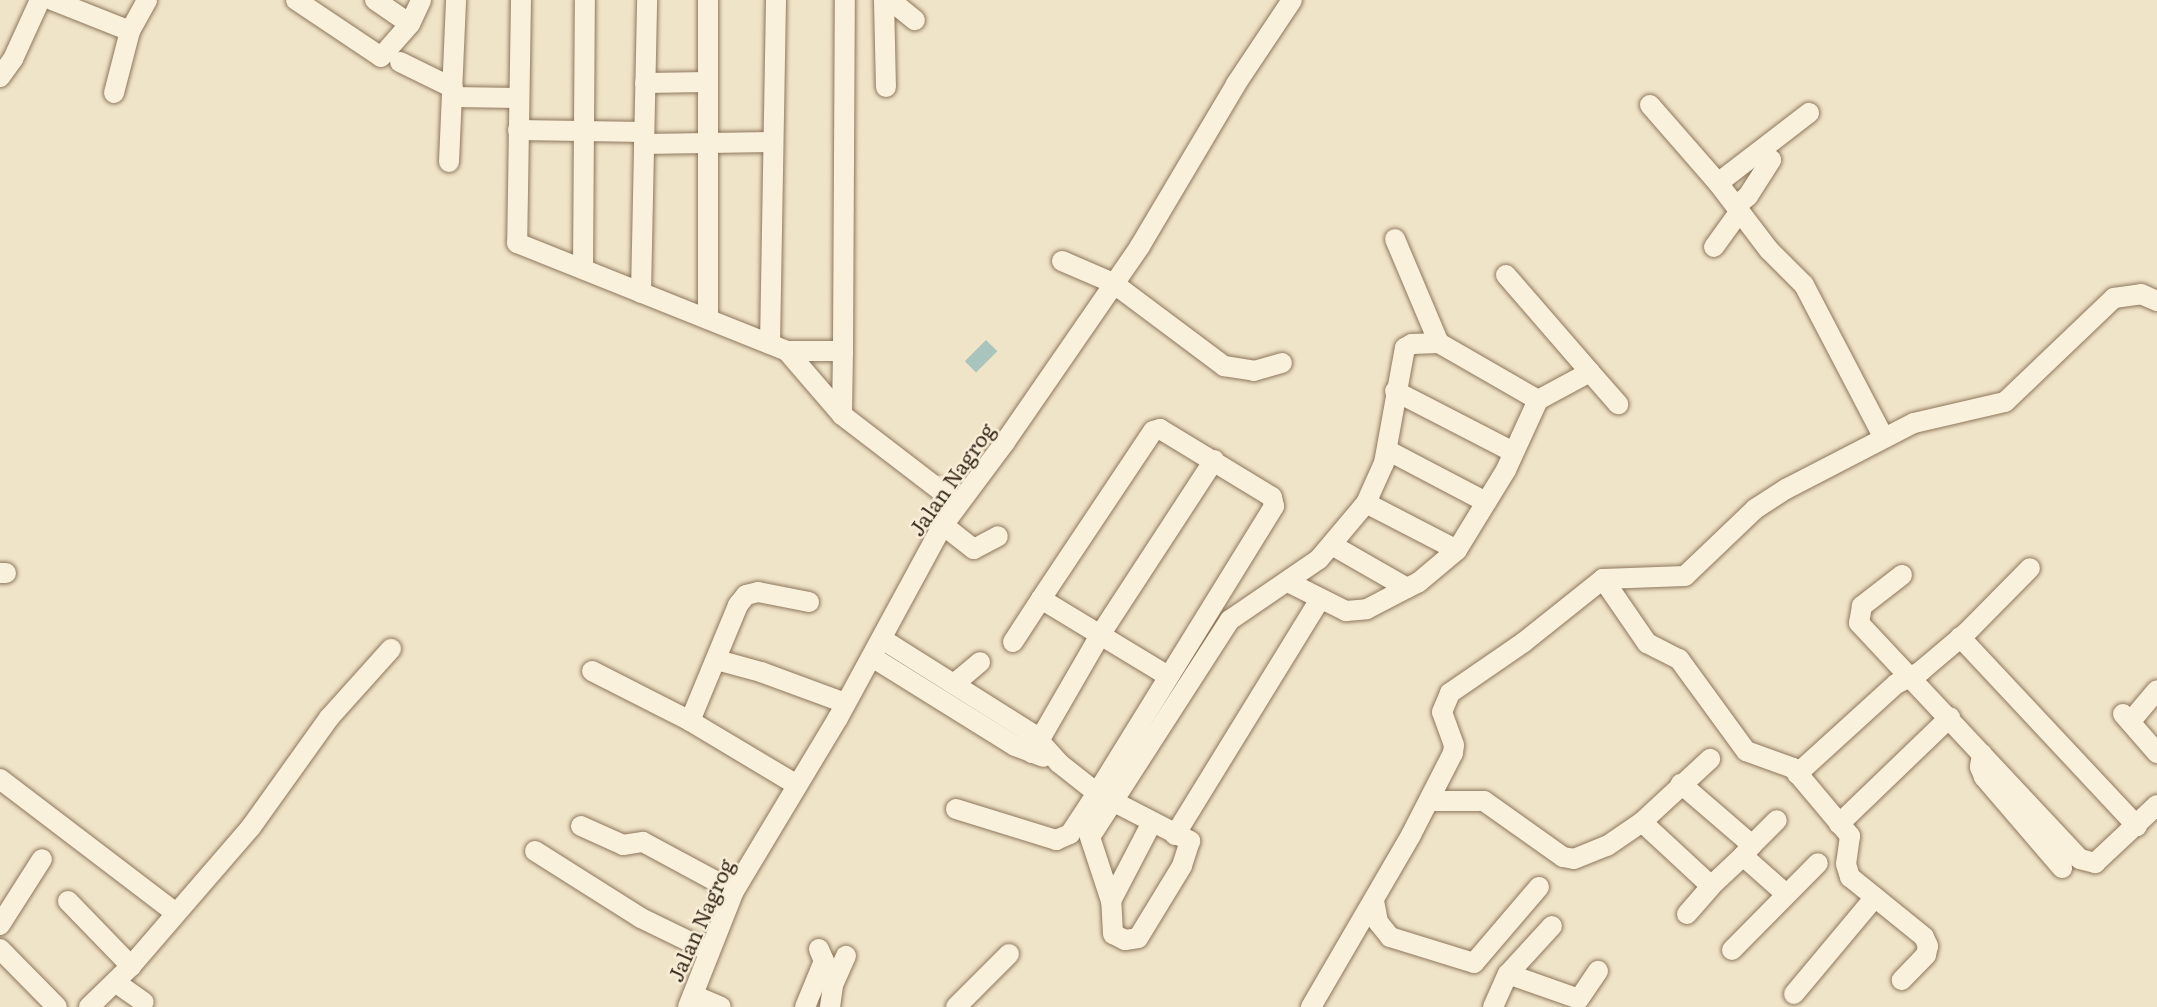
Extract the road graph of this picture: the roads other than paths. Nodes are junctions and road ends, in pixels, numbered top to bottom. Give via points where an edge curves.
1 (40, 0) edge
2 (52, 0) edge
3 (147, 0) edge
4 (296, 0) edge
5 (375, 0) edge
6 (421, 0) edge
7 (456, 0) edge
8 (521, 0) edge
9 (585, 0) edge
10 (647, 0) edge
11 (708, 0) edge
12 (776, 0) edge
13 (845, 0) edge
14 (884, 0) edge
15 (890, 0) edge
16 (1287, 2) edge
17 (915, 20) dead end
18 (410, 24) junction
19 (130, 31) junction
20 (400, 62) dead end
21 (0, 77) edge
22 (708, 82) junction
23 (645, 83) junction
24 (886, 87) dead end
25 (453, 92) junction
26 (114, 93) dead end
27 (518, 98) junction
28 (1650, 105) dead end
29 (1809, 113) dead end
30 (518, 130) junction
31 (584, 131) junction
32 (644, 138) junction
33 (772, 142) junction
34 (708, 143) junction
35 (1771, 160) dead end
36 (449, 162) dead end
37 (1718, 183) junction
38 (1738, 208) junction
39 (1395, 239) dead end
40 (1714, 247) dead end
41 (1062, 261) dead end
42 (583, 269) junction
43 (1506, 275) dead end
44 (1113, 283) junction
45 (641, 292) junction
46 (2157, 301) edge
47 (708, 319) junction
48 (1439, 343) junction
49 (778, 347) junction
50 (843, 351) junction
51 (1282, 363) dead end
52 (1590, 372) junction
53 (1395, 391) junction
54 (1538, 400) junction
55 (1618, 404) dead end
56 (842, 415) junction
57 (1883, 436) junction
58 (1387, 450) junction
59 (1513, 452) junction
60 (1214, 460) junction
61 (1486, 502) junction
62 (1366, 503) junction
63 (958, 504) junction
64 (943, 525) junction
65 (998, 536) dead end
66 (1332, 545) junction
67 (1457, 550) junction
68 (2030, 568) dead end
69 (1902, 575) dead end
70 (1603, 579) junction
71 (1288, 582) junction
72 (1407, 588) junction
73 (1041, 599) junction
74 (1320, 599) junction
75 (809, 602) dead end
76 (1100, 635) junction
77 (1960, 638) junction
78 (882, 639) junction
79 (1012, 642) dead end
80 (391, 649) dead end
81 (872, 657) junction
82 (717, 660) junction
83 (980, 662) dead end
84 (592, 671) dead end
85 (1168, 676) junction
86 (1911, 677) junction
87 (954, 684) junction
88 (2157, 690) edge
89 (844, 703) junction
90 (1950, 717) junction
91 (690, 721) junction
92 (1036, 747) junction
93 (2157, 753) edge
94 (1982, 754) junction
95 (1710, 759) dead end
96 (1797, 774) junction
97 (0, 779) edge
98 (1681, 784) junction
99 (797, 785) junction
100 (1105, 797) junction
101 (1430, 801) junction
102 (2157, 805) edge
103 (956, 809) dead end
104 (1778, 820) dead end
105 (1642, 822) junction
106 (1151, 824) junction
107 (1839, 824) junction
108 (581, 826) dead end
109 (2146, 826) edge
110 (1175, 834) junction
111 (1748, 850) junction
112 (535, 851) dead end
113 (42, 860) dead end
114 (1818, 863) dead end
115 (2062, 868) dead end
116 (1712, 886) junction
117 (1539, 887) dead end
118 (734, 891) junction
119 (1786, 894) junction
120 (1875, 897) junction
121 (1374, 900) junction
122 (68, 901) dead end
123 (1112, 901) junction
124 (176, 913) junction
125 (1686, 914) dead end
126 (0, 925) edge
127 (1552, 926) dead end
128 (0, 949) edge
129 (819, 949) dead end
130 (1732, 950) dead end
131 (709, 951) junction
132 (1009, 954) dead end
133 (846, 956) dead end
134 (131, 966) junction
135 (1598, 971) dead end
136 (1508, 974) junction
137 (1902, 980) dead end
138 (115, 982) junction
139 (1794, 994) dead end
140 (691, 1001) edge
141 (144, 1002) dead end
142 (1315, 1005) edge
143 (57, 1007) edge
144 (89, 1007) edge
145 (721, 1007) edge
146 (805, 1007) edge
147 (830, 1007) edge
148 (956, 1007) edge
149 (1493, 1007) edge

1 - 21 street via 13,59
2 - 19 street
3 - 19 street
4 - 18 street via 381,57
5 - 18 street
6 - 18 street
7 - 25 street
8 - 27 street
9 - 31 street
10 - 23 street
11 - 22 street
12 - 33 street
13 - 50 street
14 - 24 street
15 - 17 street
16 - 44 street, Jalan Nagrog via 1140,246
19 - 26 street
20 - 25 street
22 - 23 street
22 - 34 street
23 - 32 street
25 - 27 street
25 - 36 street
27 - 30 street
28 - 37 street
29 - 37 street
30 - 31 street
30 - 42 street via 517,243
31 - 32 street
31 - 42 street
32 - 34 street
32 - 45 street
33 - 34 street
33 - 49 street
34 - 47 street
35 - 38 street
37 - 38 street
38 - 40 street
38 - 57 street via 1769,250 1804,285
39 - 48 street
41 - 44 street
42 - 45 street
43 - 52 street
44 - 51 street via 1224,366 1254,371
44 - 63 street, Jalan Nagrog
45 - 47 street
46 - 57 street via 2141,294 2114,298 2006,402 1923,420
47 - 49 street
48 - 53 street via 1404,348
48 - 54 street
49 - 50 street
49 - 56 street
50 - 56 street
52 - 54 street
52 - 55 street
53 - 58 street
53 - 59 street
54 - 59 street
56 - 63 street
57 - 70 street via 1755,509 1685,576
58 - 61 street
58 - 62 street
59 - 61 street
60 - 73 street via 1165,430 1153,431
60 - 76 street
60 - 85 street via 1272,497 1274,506
61 - 67 street
62 - 66 street
62 - 67 street
63 - 64 street, Jalan Nagrog
64 - 65 street via 974,549
64 - 78 street, Jalan Nagrog
66 - 71 street
66 - 72 street
67 - 72 street via 1439,568
68 - 77 street
69 - 86 street via 1862,606 1858,617
70 - 96 street via 1647,643 1679,659 1746,751 1788,766
70 - 101 street via 1444,699 1442,712 1454,749
71 - 74 street
71 - 100 street via 1230,620
72 - 74 street via 1359,611 1340,609
73 - 76 street
73 - 79 street
74 - 110 street
75 - 82 street via 758,592 746,595 738,605
76 - 85 street
76 - 92 street
77 - 86 street
77 - 109 street
78 - 81 street, Jalan Nagrog
78 - 87 street
80 - 124 street via 329,718 251,827
81 - 89 street, Jalan Nagrog
81 - 92 street
82 - 89 street
82 - 91 street
83 - 87 street
84 - 91 street
85 - 100 street
86 - 90 street
86 - 96 street via 1893,686
87 - 92 street
88 - 93 street via 2127,718
89 - 99 street, Jalan Nagrog
90 - 94 street
90 - 107 street
91 - 99 street
92 - 100 street
94 - 109 street via 2086,862 2095,863
94 - 115 street via 1980,767 1984,777
95 - 98 street
96 - 107 street
97 - 124 street
98 - 105 street
98 - 111 street
99 - 118 street, Jalan Nagrog
100 - 103 street via 1063,840
100 - 106 street
100 - 123 street via 1090,837
101 - 105 street via 1484,801 1570,859 1607,846
101 - 121 street
102 - 109 street
104 - 111 street
105 - 116 street
106 - 110 street
106 - 123 street
107 - 120 street via 1852,839 1846,864 1850,877
108 - 118 street via 623,845 643,842
110 - 123 street via 1190,841 1190,849 1138,938 1125,940 1113,934
111 - 116 street
111 - 119 street
112 - 131 street via 641,918
113 - 126 street
114 - 119 street
116 - 125 street
117 - 121 street via 1474,963 1390,937 1378,922
118 - 131 street, Jalan Nagrog
119 - 130 street
120 - 137 street via 1924,937 1928,946 1926,955
120 - 139 street
121 - 142 street
122 - 134 street
124 - 134 street
127 - 136 street
128 - 143 street
129 - 146 street via 824,961
131 - 140 street, Jalan Nagrog
132 - 148 street
133 - 147 street via 833,985
134 - 138 street
135 - 136 street via 1579,999
136 - 149 street
138 - 141 street
138 - 144 street
140 - 145 street

